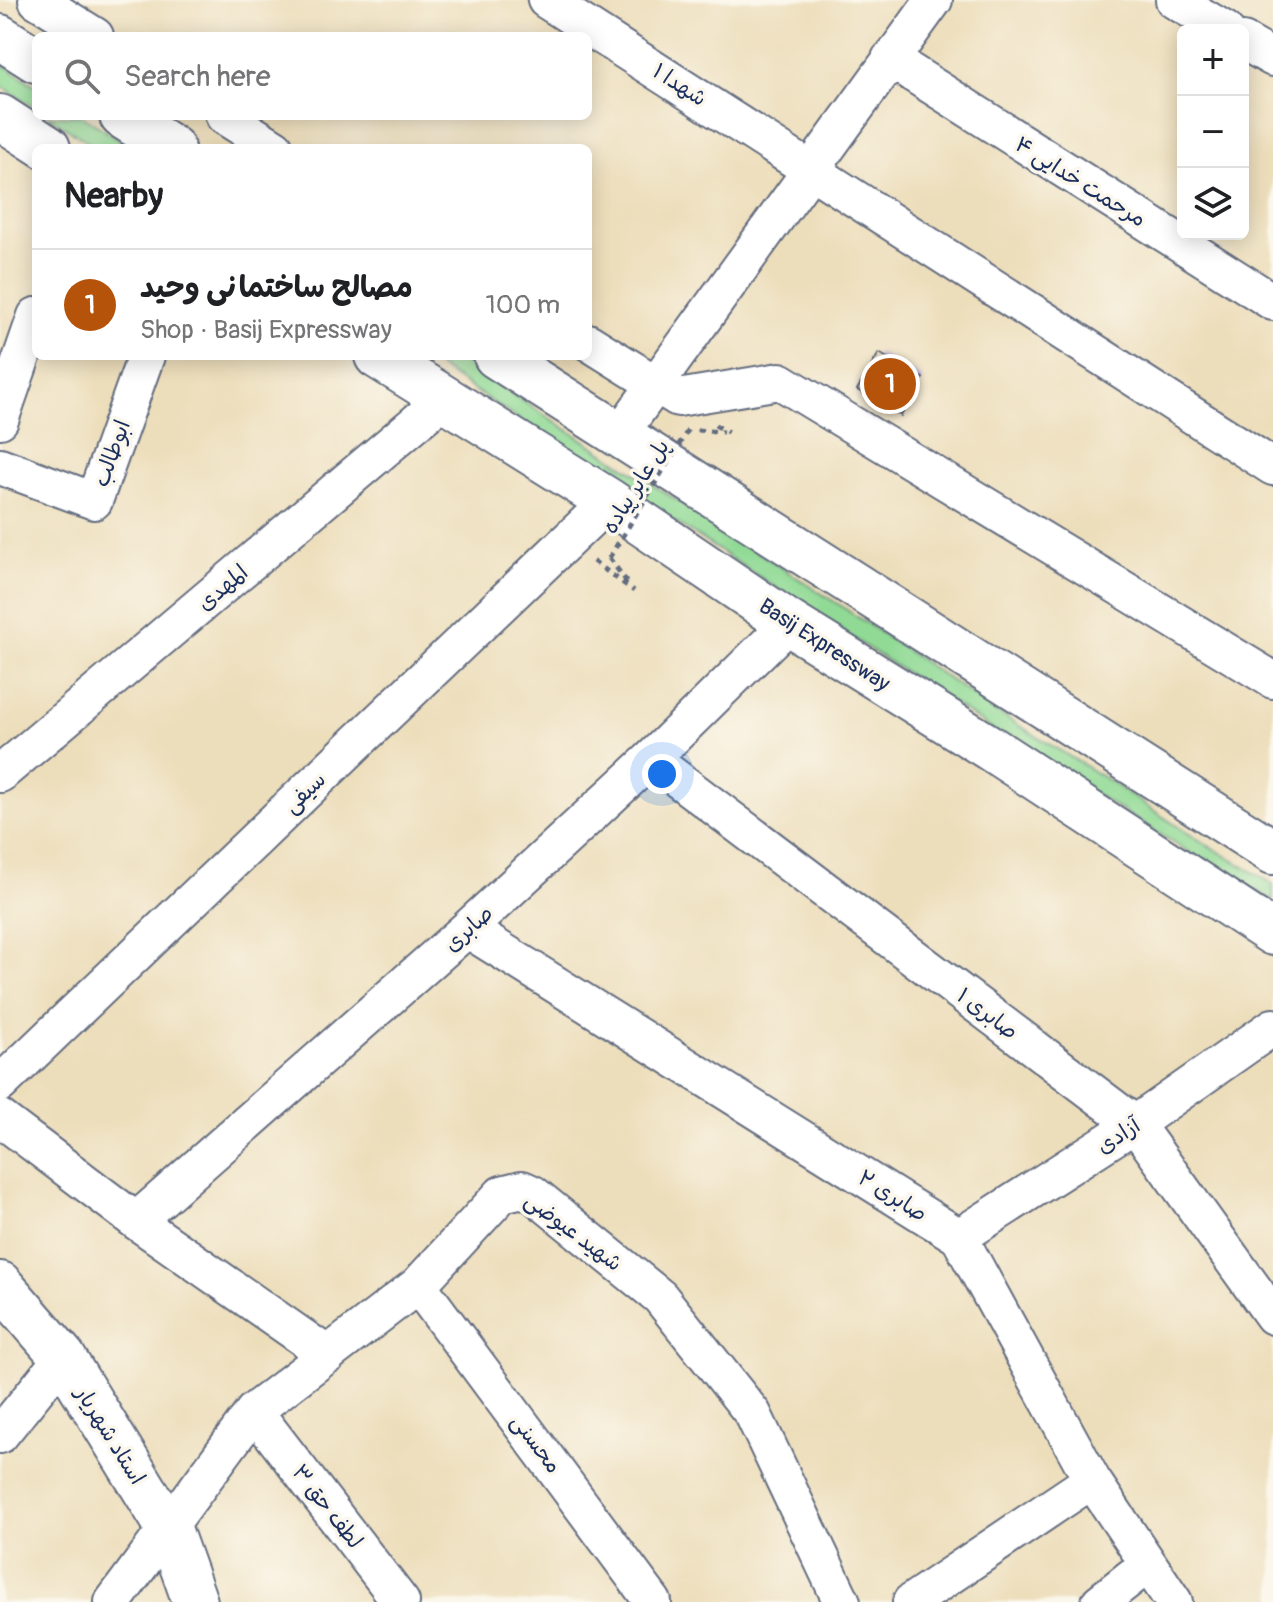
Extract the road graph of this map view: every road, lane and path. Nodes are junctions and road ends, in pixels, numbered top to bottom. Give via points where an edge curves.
1 (37, 0) edge
2 (546, 0) edge
3 (1174, 0) edge
4 (930, 1) edge
5 (1215, 24) edge
6 (89, 32) edge
7 (0, 37) edge
8 (1249, 44) edge
9 (32, 57) edge
10 (1273, 58) edge
11 (890, 59) junction
12 (0, 117) edge
13 (128, 120) edge
14 (230, 120) edge
15 (42, 144) edge
16 (166, 144) edge
17 (269, 144) edge
18 (813, 169) junction
19 (1273, 302) edge
20 (32, 328) edge
21 (592, 344) edge
22 (145, 360) edge
23 (383, 360) edge
24 (502, 360) edge
25 (657, 384) junction
26 (444, 399) junction
27 (0, 420) edge
28 (728, 432) dead end
29 (619, 435) junction
30 (0, 466) edge
31 (1273, 467) edge
32 (609, 501) junction
33 (565, 542) junction
34 (789, 623) junction
35 (1273, 680) edge
36 (651, 759) junction
37 (0, 774) edge
38 (1273, 852) edge
39 (467, 929) junction
40 (1273, 933) edge
41 (1273, 1027) edge
42 (0, 1084) edge
43 (0, 1118) edge
44 (1135, 1124) junction
45 (136, 1221) junction
46 (959, 1237) junction
47 (0, 1284) edge
48 (418, 1285) junction
49 (1273, 1316) edge
50 (328, 1355) junction
51 (63, 1357) junction
52 (254, 1411) junction
53 (0, 1435) edge
54 (1092, 1480) junction
55 (169, 1529) junction
56 (1148, 1564) junction
57 (113, 1602) edge
58 (195, 1602) edge
59 (401, 1602) edge
60 (653, 1602) edge
61 (842, 1602) edge
62 (911, 1602) edge
63 (1100, 1602) edge
64 (1174, 1602) edge

1 - 6 street
2 - 18 street, شهدا ۱
3 - 5 street
4 - 11 street
7 - 9 main road
8 - 10 street
11 - 18 street
11 - 19 street, مرحمت خدایی ۴
12 - 15 main road
13 - 16 main road
14 - 17 street
18 - 25 street
18 - 31 street, شهدا ۱
20 - 27 street
21 - 25 street
22 - 30 street, ابوطالب via 94,501
23 - 26 main road, Basij Expressway
24 - 29 main road
25 - 29 street
25 - 35 street via 678,398 780,381
26 - 32 main road, Basij Expressway
26 - 37 street, المهدی
28 - 33 path, پل عابر پیاده, bridge via 688,430 609,558 634,591
29 - 38 main road
32 - 33 street, سیفی
32 - 34 main road, Basij Expressway
33 - 42 street, سیفی
34 - 36 street, صابری
34 - 40 main road, Basij Expressway
36 - 39 street, صابری
36 - 44 street, صابری ۱
39 - 45 street, صابری
39 - 46 street, صابری ۲
41 - 44 street, آزادی
43 - 45 street
44 - 46 street, آزادی
44 - 49 street, صابری ۱
45 - 50 street
46 - 54 street, صابری ۲
47 - 51 main road, استاد شهریار
48 - 50 street, شهید عیوضی
48 - 60 street, محسنی
48 - 61 street, شهید عیوضی via 502,1194 522,1189 533,1194 660,1297 753,1414
50 - 52 street, شهید عیوضی
51 - 53 street
51 - 55 main road, استاد شهریار
52 - 55 street, شهید عیوضی
52 - 59 street, لطف حق ۳
54 - 56 street, صابری ۲
54 - 62 street
55 - 57 street, شهید عیوضی
55 - 58 main road, استاد شهریار
56 - 63 street
56 - 64 street, صابری ۲

